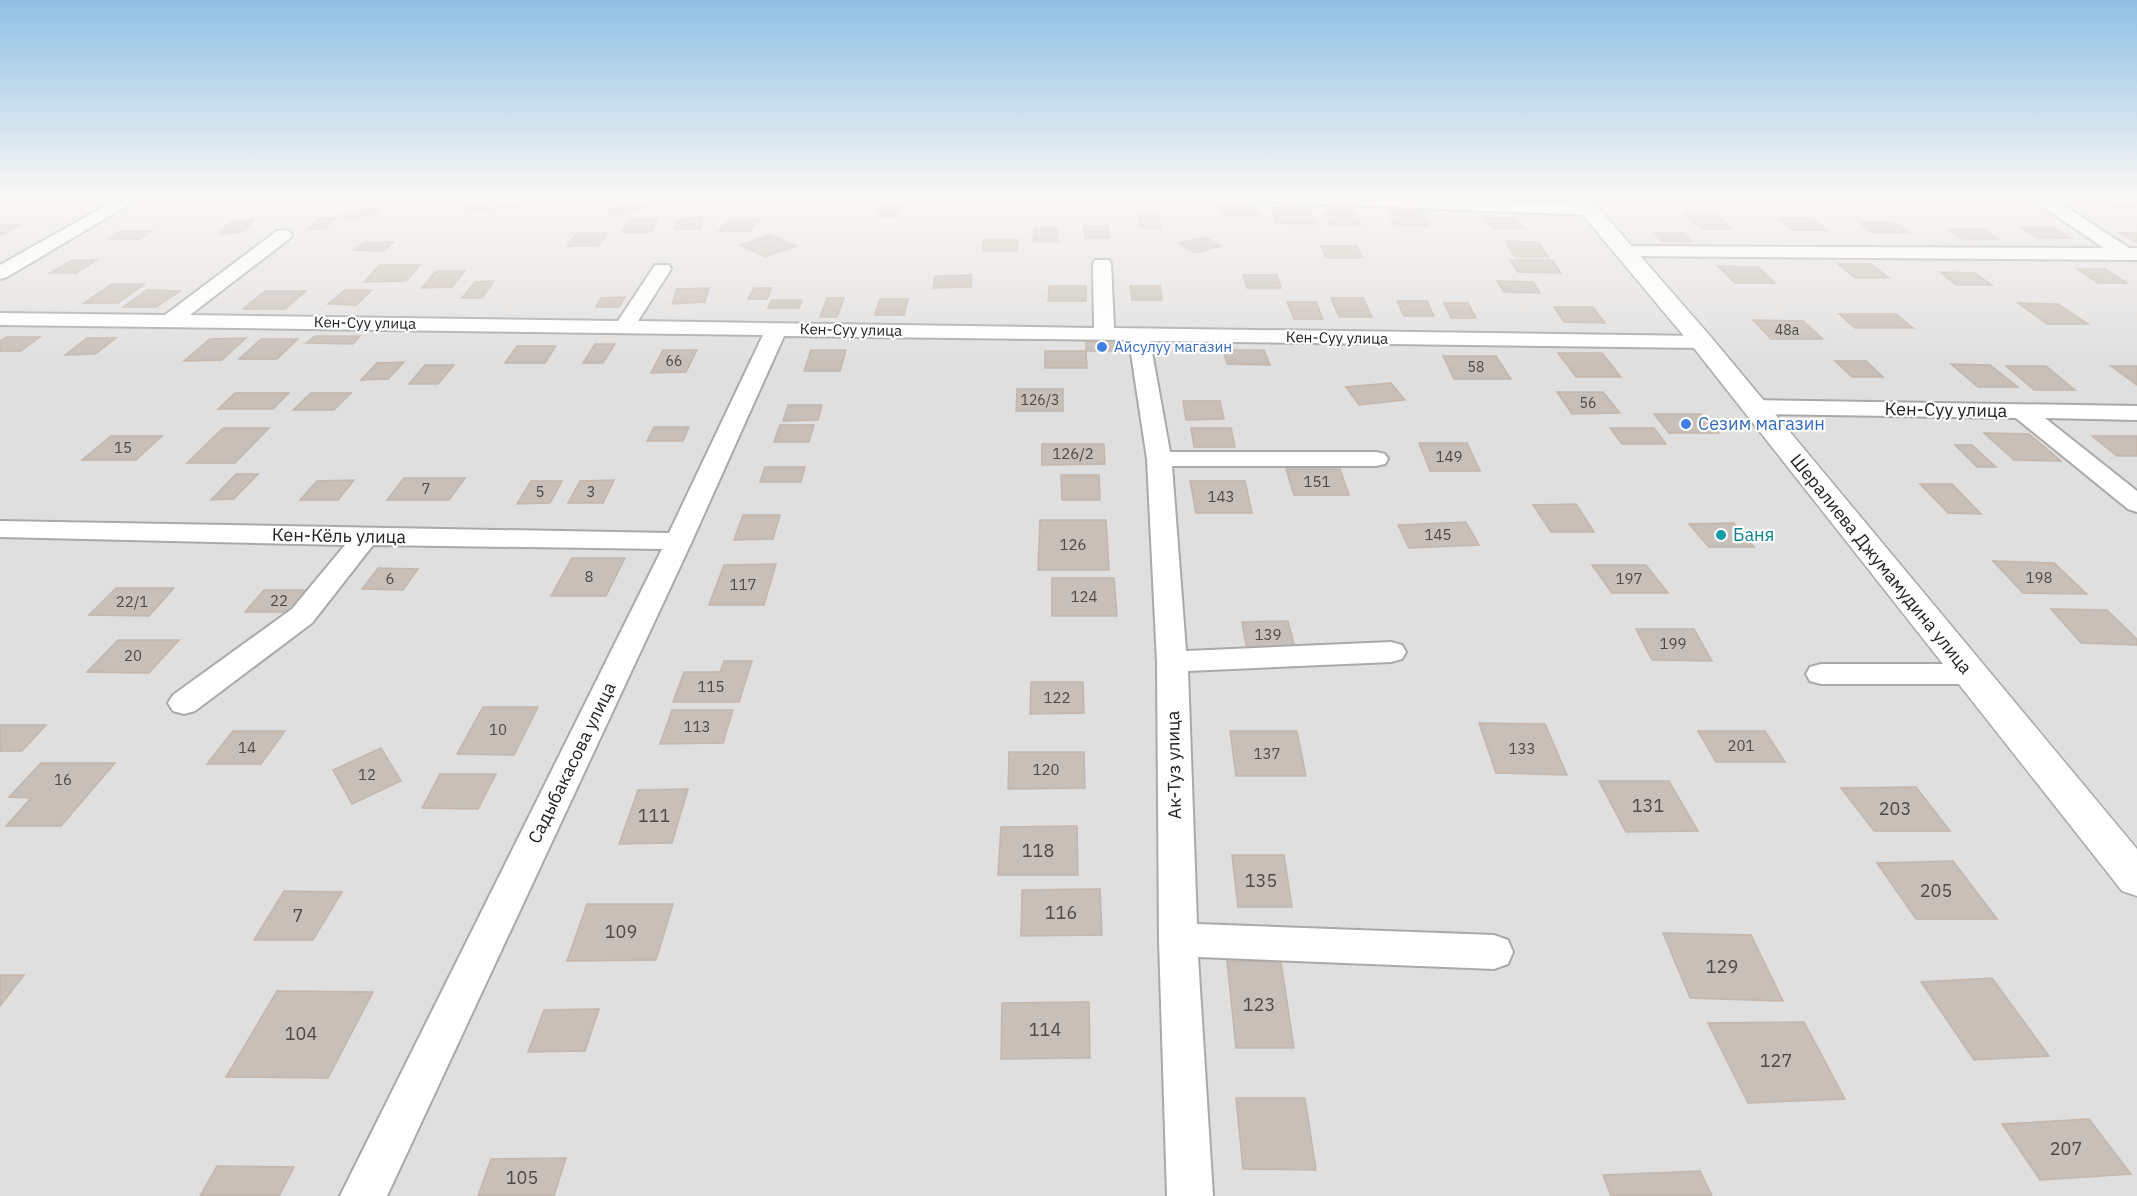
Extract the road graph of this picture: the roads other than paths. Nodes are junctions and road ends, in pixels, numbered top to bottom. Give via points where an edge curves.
1 (37, 252) edge
2 (261, 252) edge
3 (1624, 252) edge
4 (1761, 252) edge
5 (2131, 254) edge
6 (1102, 264) dead end
7 (662, 269) dead end
8 (0, 273) edge
9 (0, 319) edge
10 (170, 321) junction
11 (625, 326) junction
12 (777, 328) junction
13 (1104, 333) junction
14 (1139, 336) junction
15 (1702, 342) junction
16 (1754, 406) junction
17 (2023, 412) junction
18 (2137, 413) edge
19 (1159, 459) junction
20 (1376, 459) dead end
21 (2137, 504) edge
22 (0, 529) edge
23 (365, 537) junction
24 (679, 541) junction
25 (1391, 652) dead end
26 (1172, 662) junction
27 (1821, 674) dead end
28 (1971, 674) junction
29 (184, 703) dead end
30 (2137, 879) edge
31 (1178, 940) junction
32 (1494, 952) dead end
33 (363, 1196) edge
34 (1190, 1196) edge

1 - 8 street
2 - 10 street
3 - 15 street, Шералиева Джумамудина улица
4 - 5 street
6 - 13 street
7 - 11 street
9 - 10 street, Кен-Суу улица
10 - 11 street, Кен-Суу улица
11 - 12 street, Кен-Суу улица
12 - 13 street, Кен-Суу улица
12 - 24 street, Садыбакасова улица
13 - 14 street, Кен-Суу улица
14 - 15 street, Кен-Суу улица
14 - 19 street, Ак-Туз улица
15 - 16 street, Шералиева Джумамудина улица
16 - 17 street, Кен-Суу улица
16 - 28 street, Шералиева Джумамудина улица
17 - 18 street, Кен-Суу улица
17 - 21 street
19 - 20 street
19 - 26 street, Ак-Туз улица
22 - 23 street, Кен-Кёль улица
23 - 24 street, Кен-Кёль улица
23 - 29 street via 302,616
24 - 33 street, Садыбакасова улица
25 - 26 street
26 - 31 street, Ак-Туз улица
27 - 28 street
28 - 30 street, Шералиева Джумамудина улица
31 - 32 street
31 - 34 street, Ак-Туз улица

